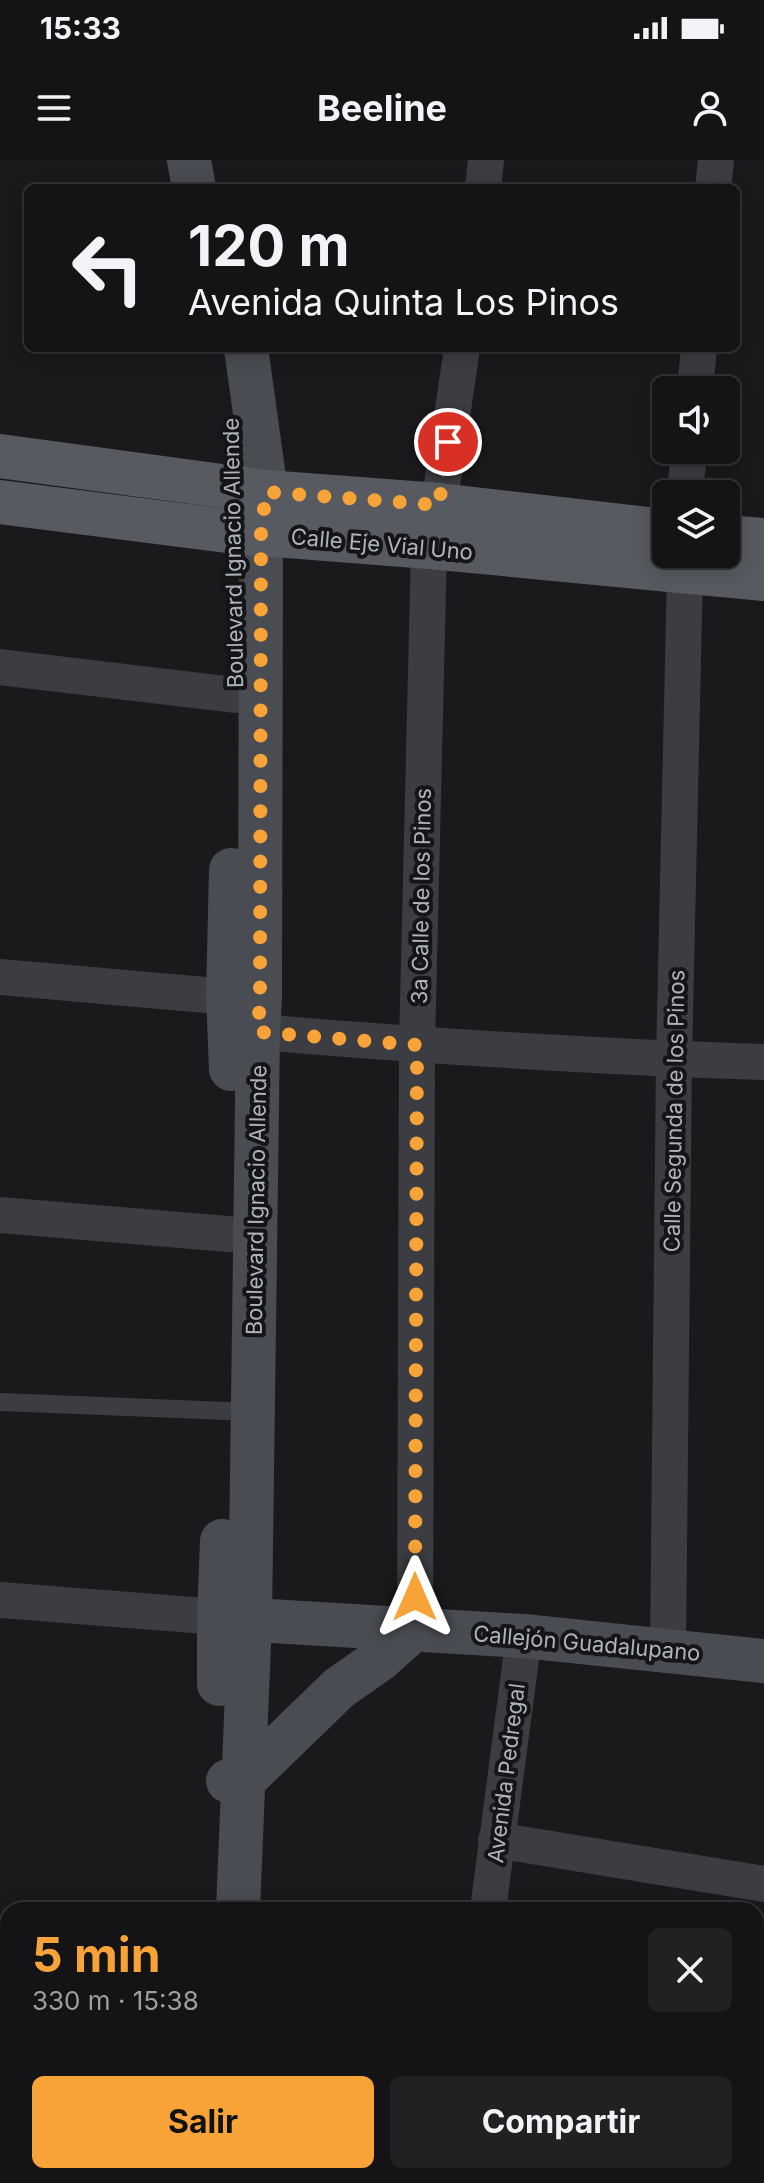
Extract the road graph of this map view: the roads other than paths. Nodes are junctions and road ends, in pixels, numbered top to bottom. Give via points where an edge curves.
1 (189, 160) edge
2 (212, 160) edge
3 (486, 160) edge
4 (716, 160) edge
5 (193, 184) edge
6 (216, 184) edge
7 (483, 184) edge
8 (713, 184) edge
9 (224, 352) edge
10 (246, 352) edge
11 (461, 352) edge
12 (699, 352) edge
13 (696, 376) edge
14 (0, 456) edge
15 (0, 502) edge
16 (439, 505) junction
17 (249, 512) junction
18 (652, 529) edge
19 (740, 538) edge
20 (764, 540) edge
21 (429, 547) junction
22 (652, 560) edge
23 (684, 568) edge
24 (712, 568) edge
25 (764, 579) edge
26 (0, 667) edge
27 (235, 695) junction
28 (0, 977) edge
29 (244, 1015) junction
30 (417, 1045) junction
31 (674, 1059) junction
32 (764, 1062) edge
33 (0, 1215) edge
34 (228, 1234) junction
35 (0, 1402) edge
36 (228, 1411) junction
37 (0, 1600) edge
38 (234, 1619) junction
39 (415, 1628) junction
40 (524, 1636) junction
41 (668, 1650) junction
42 (764, 1661) edge
43 (228, 1781) junction
44 (496, 1840) junction
45 (764, 1884) edge
46 (217, 1902) edge
47 (237, 1902) edge
48 (489, 1902) edge

1 - 5 main road
2 - 6 main road
3 - 7 street
4 - 8 street
9 - 17 main road, Boulevard Ignacio Allende
10 - 17 main road, Boulevard Ignacio Allende
11 - 16 street
12 - 13 street
14 - 17 main road, Calle Eje Vial Uno
15 - 17 main road, Calle Eje Vial Uno
16 - 17 main road, Calle Eje Vial Uno
16 - 18 main road, Calle Eje Vial Uno
17 - 21 main road, Calle Eje Vial Uno
17 - 27 main road, Boulevard Ignacio Allende
17 - 29 main road, Boulevard Ignacio Allende
19 - 20 main road
21 - 22 main road, Calle Eje Vial Uno
21 - 30 street, 3a Calle de los Pinos
23 - 31 street, Calle Segunda de los Pinos
24 - 25 main road, Calle Eje Vial Uno
26 - 27 street
27 - 29 main road, Boulevard Ignacio Allende
28 - 29 street
29 - 30 street
29 - 34 main road, Boulevard Ignacio Allende via 231,1104
29 - 38 main road, Boulevard Ignacio Allende
30 - 31 street
30 - 39 street, 3a Calle de los Pinos
31 - 32 street
31 - 41 street, Calle Segunda de los Pinos
33 - 34 street
34 - 36 main road, Boulevard Ignacio Allende
35 - 36 lane
36 - 38 main road, Boulevard Ignacio Allende
37 - 38 street
38 - 39 main road, Callejón Guadalupano
38 - 43 main road, Boulevard Ignacio Allende via 221,1665
39 - 40 main road, Callejón Guadalupano
39 - 43 main road
40 - 41 main road, Callejón Guadalupano
40 - 44 street, Avenida Pedregal
41 - 42 main road, Callejón Guadalupano
43 - 46 main road, Boulevard Ignacio Allende
43 - 47 main road, Boulevard Ignacio Allende
44 - 45 street
44 - 48 street, Avenida Pedregal

